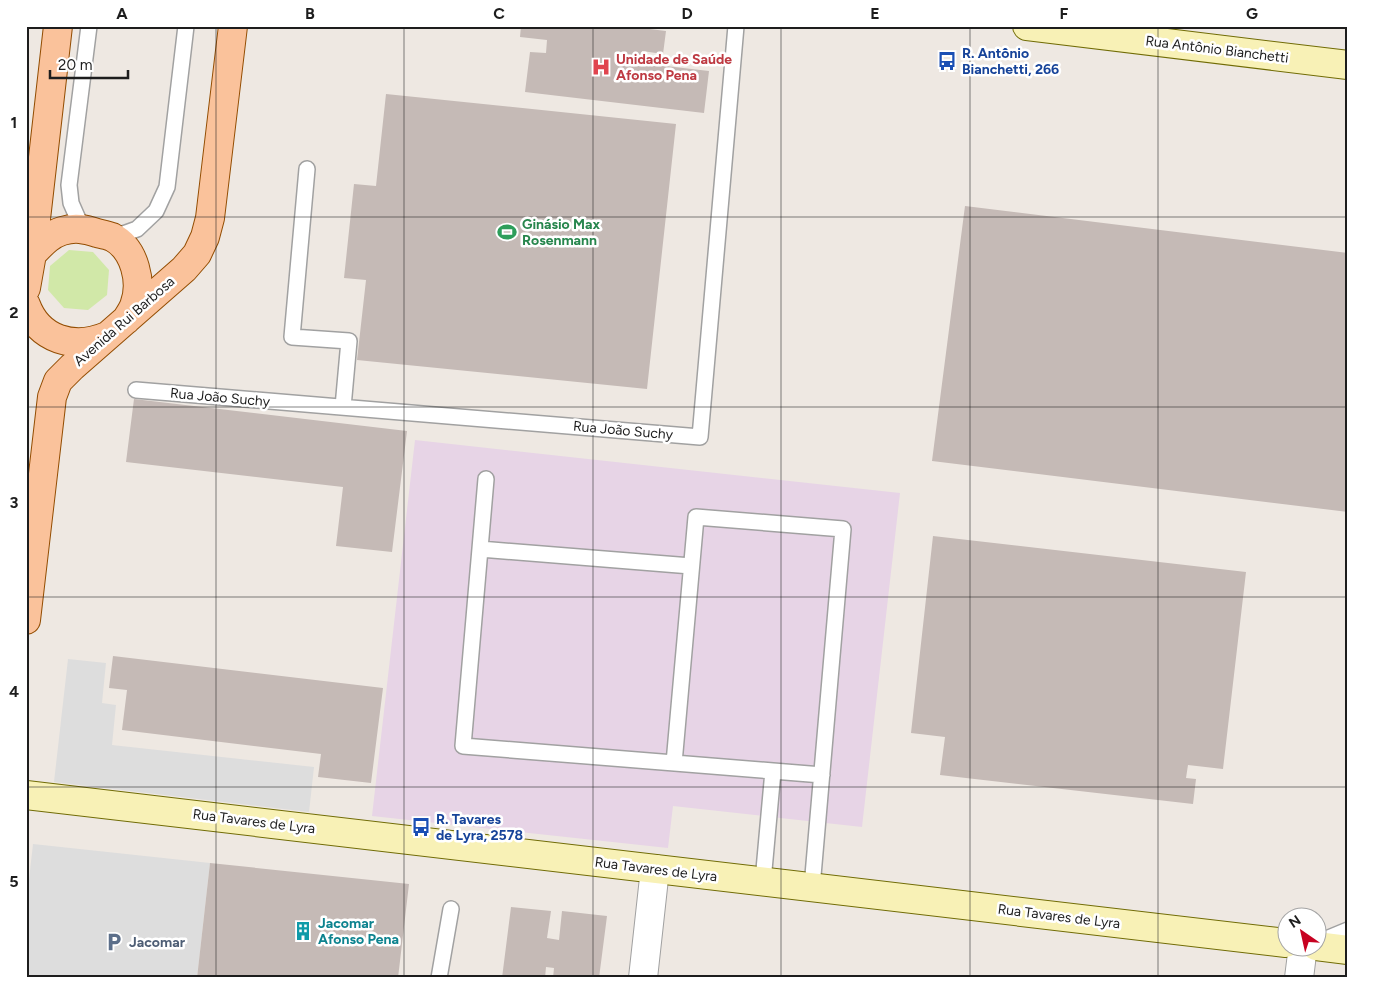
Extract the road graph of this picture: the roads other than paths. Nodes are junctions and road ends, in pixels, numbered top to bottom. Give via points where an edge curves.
1 (58, 26) edge
2 (89, 26) edge
3 (186, 26) edge
4 (233, 26) edge
5 (736, 26) edge
6 (1027, 26) edge
7 (1348, 65) edge
8 (35, 156) edge
9 (307, 168) dead end
10 (82, 228) junction
11 (112, 238) junction
12 (32, 254) junction
13 (26, 288) edge
14 (26, 305) edge
15 (117, 328) junction
16 (136, 390) dead end
17 (343, 407) junction
18 (486, 479) dead end
19 (480, 549) junction
20 (692, 566) junction
21 (26, 620) edge
22 (674, 763) junction
23 (773, 771) junction
24 (822, 775) junction
25 (26, 795) edge
26 (655, 868) junction
27 (763, 881) junction
28 (812, 887) junction
29 (451, 909) dead end
30 (1348, 930) edge
31 (1326, 940) edge
32 (1276, 942) edge
33 (1326, 947) edge
34 (1348, 950) edge
35 (1302, 956) edge
36 (439, 978) edge
37 (643, 978) edge
38 (1299, 978) edge

1 - 8 main road
2 - 10 lane via 69,185
3 - 11 lane via 167,187 156,211 137,228
4 - 15 main road, Avenida Rui Barbosa via 205,237 197,254 184,269
5 - 17 lane, Rua João Suchy via 700,437
6 - 7 main road, Rua Antônio Bianchetti
8 - 12 main road
9 - 17 lane via 292,336 349,342
10 - 11 main road
10 - 12 main road via 63,231 45,240
11 - 15 main road via 133,261 138,291 134,306
12 - 13 main road
14 - 15 main road via 36,323 46,332 69,342 96,341
15 - 21 main road, Avenida Rui Barbosa via 58,381 52,398
16 - 17 lane, Rua João Suchy
18 - 19 lane
19 - 20 lane
19 - 22 lane via 463,746
20 - 22 lane
20 - 24 lane via 696,517 843,529
22 - 23 lane
23 - 24 lane
23 - 27 lane
24 - 28 lane
25 - 26 main road, Rua Tavares de Lyra
26 - 27 main road, Rua Tavares de Lyra
26 - 37 street
27 - 28 main road, Rua Tavares de Lyra
28 - 32 main road, Rua Tavares de Lyra
29 - 36 lane
30 - 31 lane
33 - 34 main road
35 - 38 street

